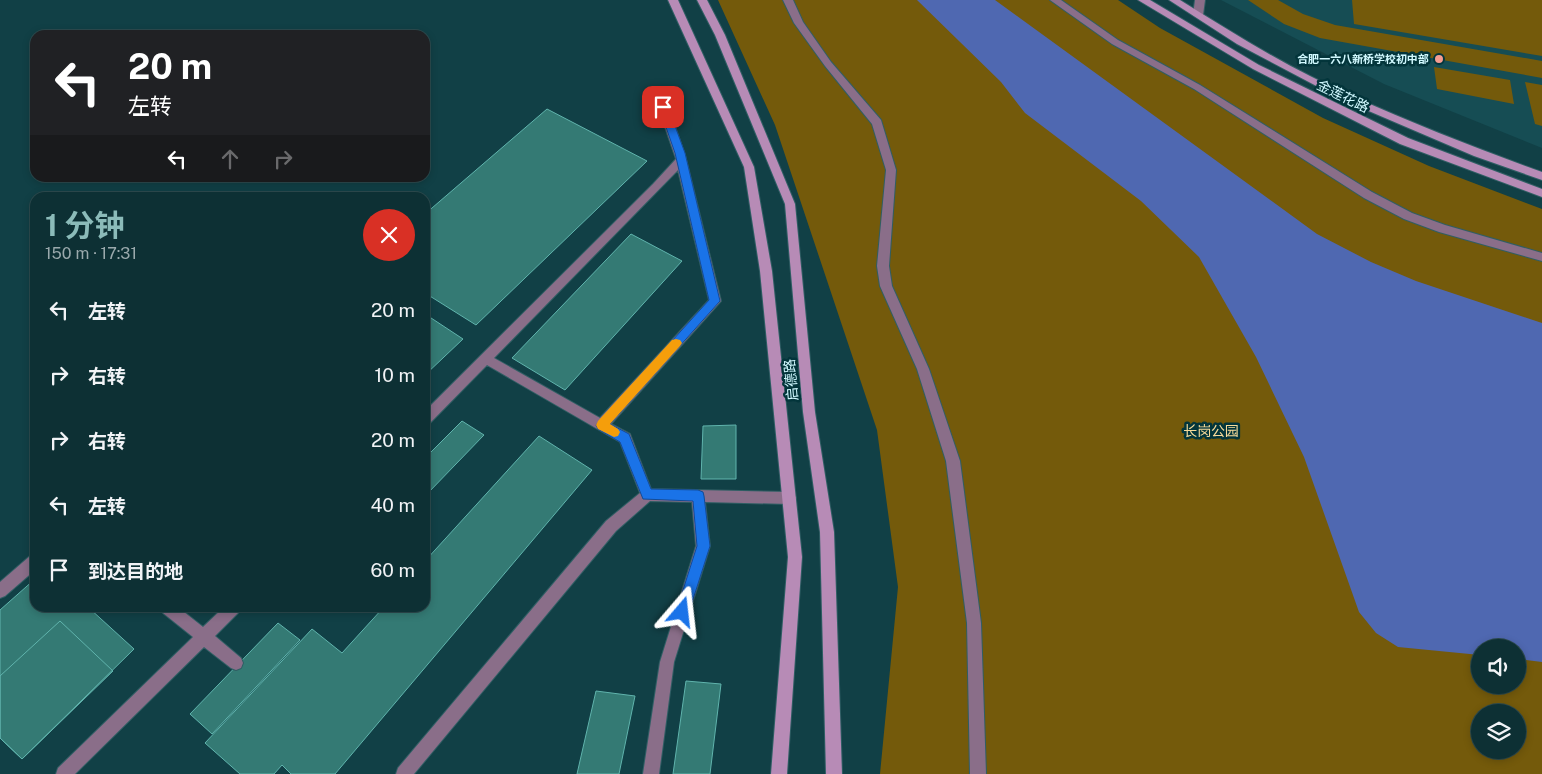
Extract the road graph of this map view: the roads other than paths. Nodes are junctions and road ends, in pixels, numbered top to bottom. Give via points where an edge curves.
1 (674, 0) edge
2 (702, 0) edge
3 (788, 0) edge
4 (1055, 0) edge
5 (1143, 0) edge
6 (1174, 0) edge
7 (1200, 0) edge
8 (1198, 15) junction
9 (658, 92) dead end
10 (682, 160) junction
11 (1542, 176) edge
12 (1542, 193) edge
13 (1542, 257) edge
14 (486, 359) junction
15 (430, 414) edge
16 (602, 425) junction
17 (647, 495) junction
18 (698, 496) junction
19 (788, 498) junction
20 (30, 565) edge
21 (0, 591) edge
22 (173, 612) edge
23 (229, 612) edge
24 (204, 636) junction
25 (236, 663) dead end
26 (64, 774) edge
27 (404, 774) edge
28 (652, 774) edge
29 (778, 774) edge
30 (834, 774) edge
31 (978, 774) edge

1 - 19 main road, 启德路 via 749,167 766,271
2 - 30 main road, 启德路 via 720,35 790,204 809,412 827,532
3 - 31 lane via 799,23 828,64 877,124 891,170 883,266 886,286 923,369 953,461 974,623
4 - 13 lane via 1115,42 1197,87 1368,195 1408,216 1443,229
5 - 12 main road, 金莲花路 via 1256,67 1404,141
6 - 8 main road, 金莲花路
7 - 8 lane
8 - 11 main road, 金莲花路 via 1240,42 1347,98
9 - 10 lane
10 - 14 lane
10 - 16 lane via 714,301
14 - 15 lane
14 - 16 lane
16 - 17 lane via 625,438
17 - 18 lane
17 - 27 lane via 611,526
18 - 19 lane
18 - 28 lane via 703,546 667,662
19 - 29 main road, 启德路 via 794,557
20 - 21 lane
22 - 24 lane
23 - 24 lane
24 - 25 lane
24 - 26 lane

